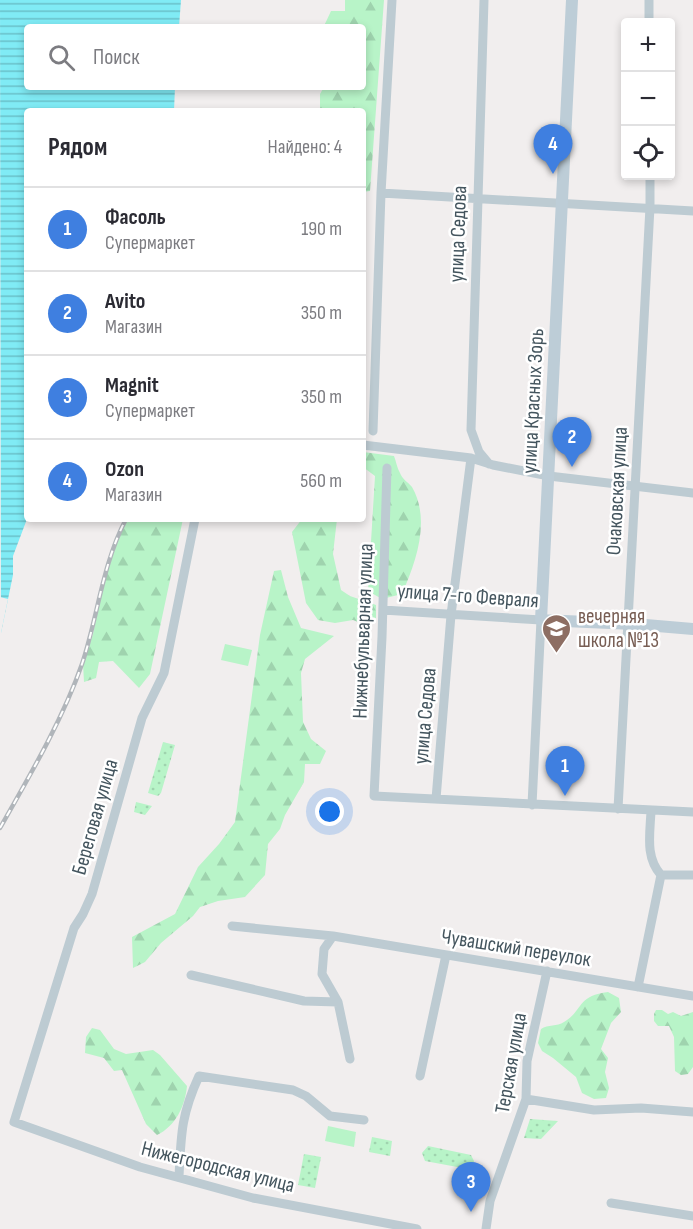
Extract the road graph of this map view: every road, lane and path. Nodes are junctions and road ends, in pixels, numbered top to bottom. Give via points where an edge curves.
1 (392, 0) edge
2 (484, 0) edge
3 (572, 0) edge
4 (649, 0) edge
5 (649, 18) edge
6 (650, 180) edge
7 (381, 193) junction
8 (477, 198) junction
9 (562, 202) junction
10 (650, 207) junction
11 (693, 211) edge
12 (373, 431) dead end
13 (366, 445) edge
14 (471, 458) junction
15 (489, 464) junction
16 (387, 468) dead end
17 (549, 476) junction
18 (635, 487) junction
19 (693, 493) edge
20 (194, 522) edge
21 (383, 610) junction
22 (451, 615) junction
23 (541, 620) junction
24 (628, 624) junction
25 (693, 629) edge
26 (436, 799) junction
27 (532, 804) junction
28 (618, 809) junction
29 (651, 811) junction
30 (693, 812) edge
31 (661, 875) junction
32 (693, 875) edge
33 (232, 927) dead end
34 (333, 936) junction
35 (446, 955) junction
36 (547, 971) junction
37 (191, 975) dead end
38 (638, 987) junction
39 (693, 996) edge
40 (338, 1002) junction
41 (350, 1059) dead end
42 (420, 1076) dead end
43 (526, 1099) junction
44 (693, 1112) edge
45 (364, 1120) dead end
46 (14, 1122) joint
47 (179, 1177) junction
48 (611, 1203) dead end
49 (693, 1216) edge
50 (417, 1229) edge
51 (486, 1229) edge

1 - 7 street
2 - 8 street, улица Седова
3 - 9 street, улица Красных Зорь
4 - 5 street
6 - 10 street, Очаковская улица
7 - 8 street
7 - 12 street
8 - 9 street
8 - 15 street, улица Седова via 471,430 479,452
9 - 10 street
9 - 17 street, улица Красных Зорь
10 - 11 street
10 - 18 street, Очаковская улица
13 - 14 street
14 - 15 street
14 - 22 street, улица Седова
15 - 17 street
16 - 21 street, Нижнебульварная улица
17 - 18 street
17 - 23 street, улица Красных Зорь
18 - 19 street
18 - 24 street, Очаковская улица
20 - 46 street, Береговая улица via 164,673 142,718 92,894 74,928
21 - 22 street, улица 7-го Февраля
21 - 26 street, Нижнебульварная улица via 374,796
22 - 23 street, улица 7-го Февраля
22 - 26 street, улица Седова
23 - 24 street, улица 7-го Февраля
23 - 27 street, улица Красных Зорь
24 - 25 street, улица 7-го Февраля
24 - 28 street, Очаковская улица
26 - 27 street
27 - 28 street
28 - 29 street
29 - 30 street
29 - 31 street via 650,855 652,865
31 - 32 street
31 - 38 street
33 - 34 street, Чувашский переулок
34 - 35 street, Чувашский переулок
34 - 40 street via 324,949 322,974
35 - 36 street, Чувашский переулок
35 - 42 street
36 - 38 street, Чувашский переулок
36 - 43 street, Терская улица via 526,1061
37 - 40 street via 304,1001
38 - 39 street, Чувашский переулок
40 - 41 street
43 - 44 street via 594,1110 641,1107
43 - 51 street, Терская улица via 490,1200
45 - 47 street via 330,1116 306,1095 293,1090 199,1076 181,1128
46 - 47 street, Нижегородская улица
47 - 50 street, Нижегородская улица via 253,1198
48 - 49 street

